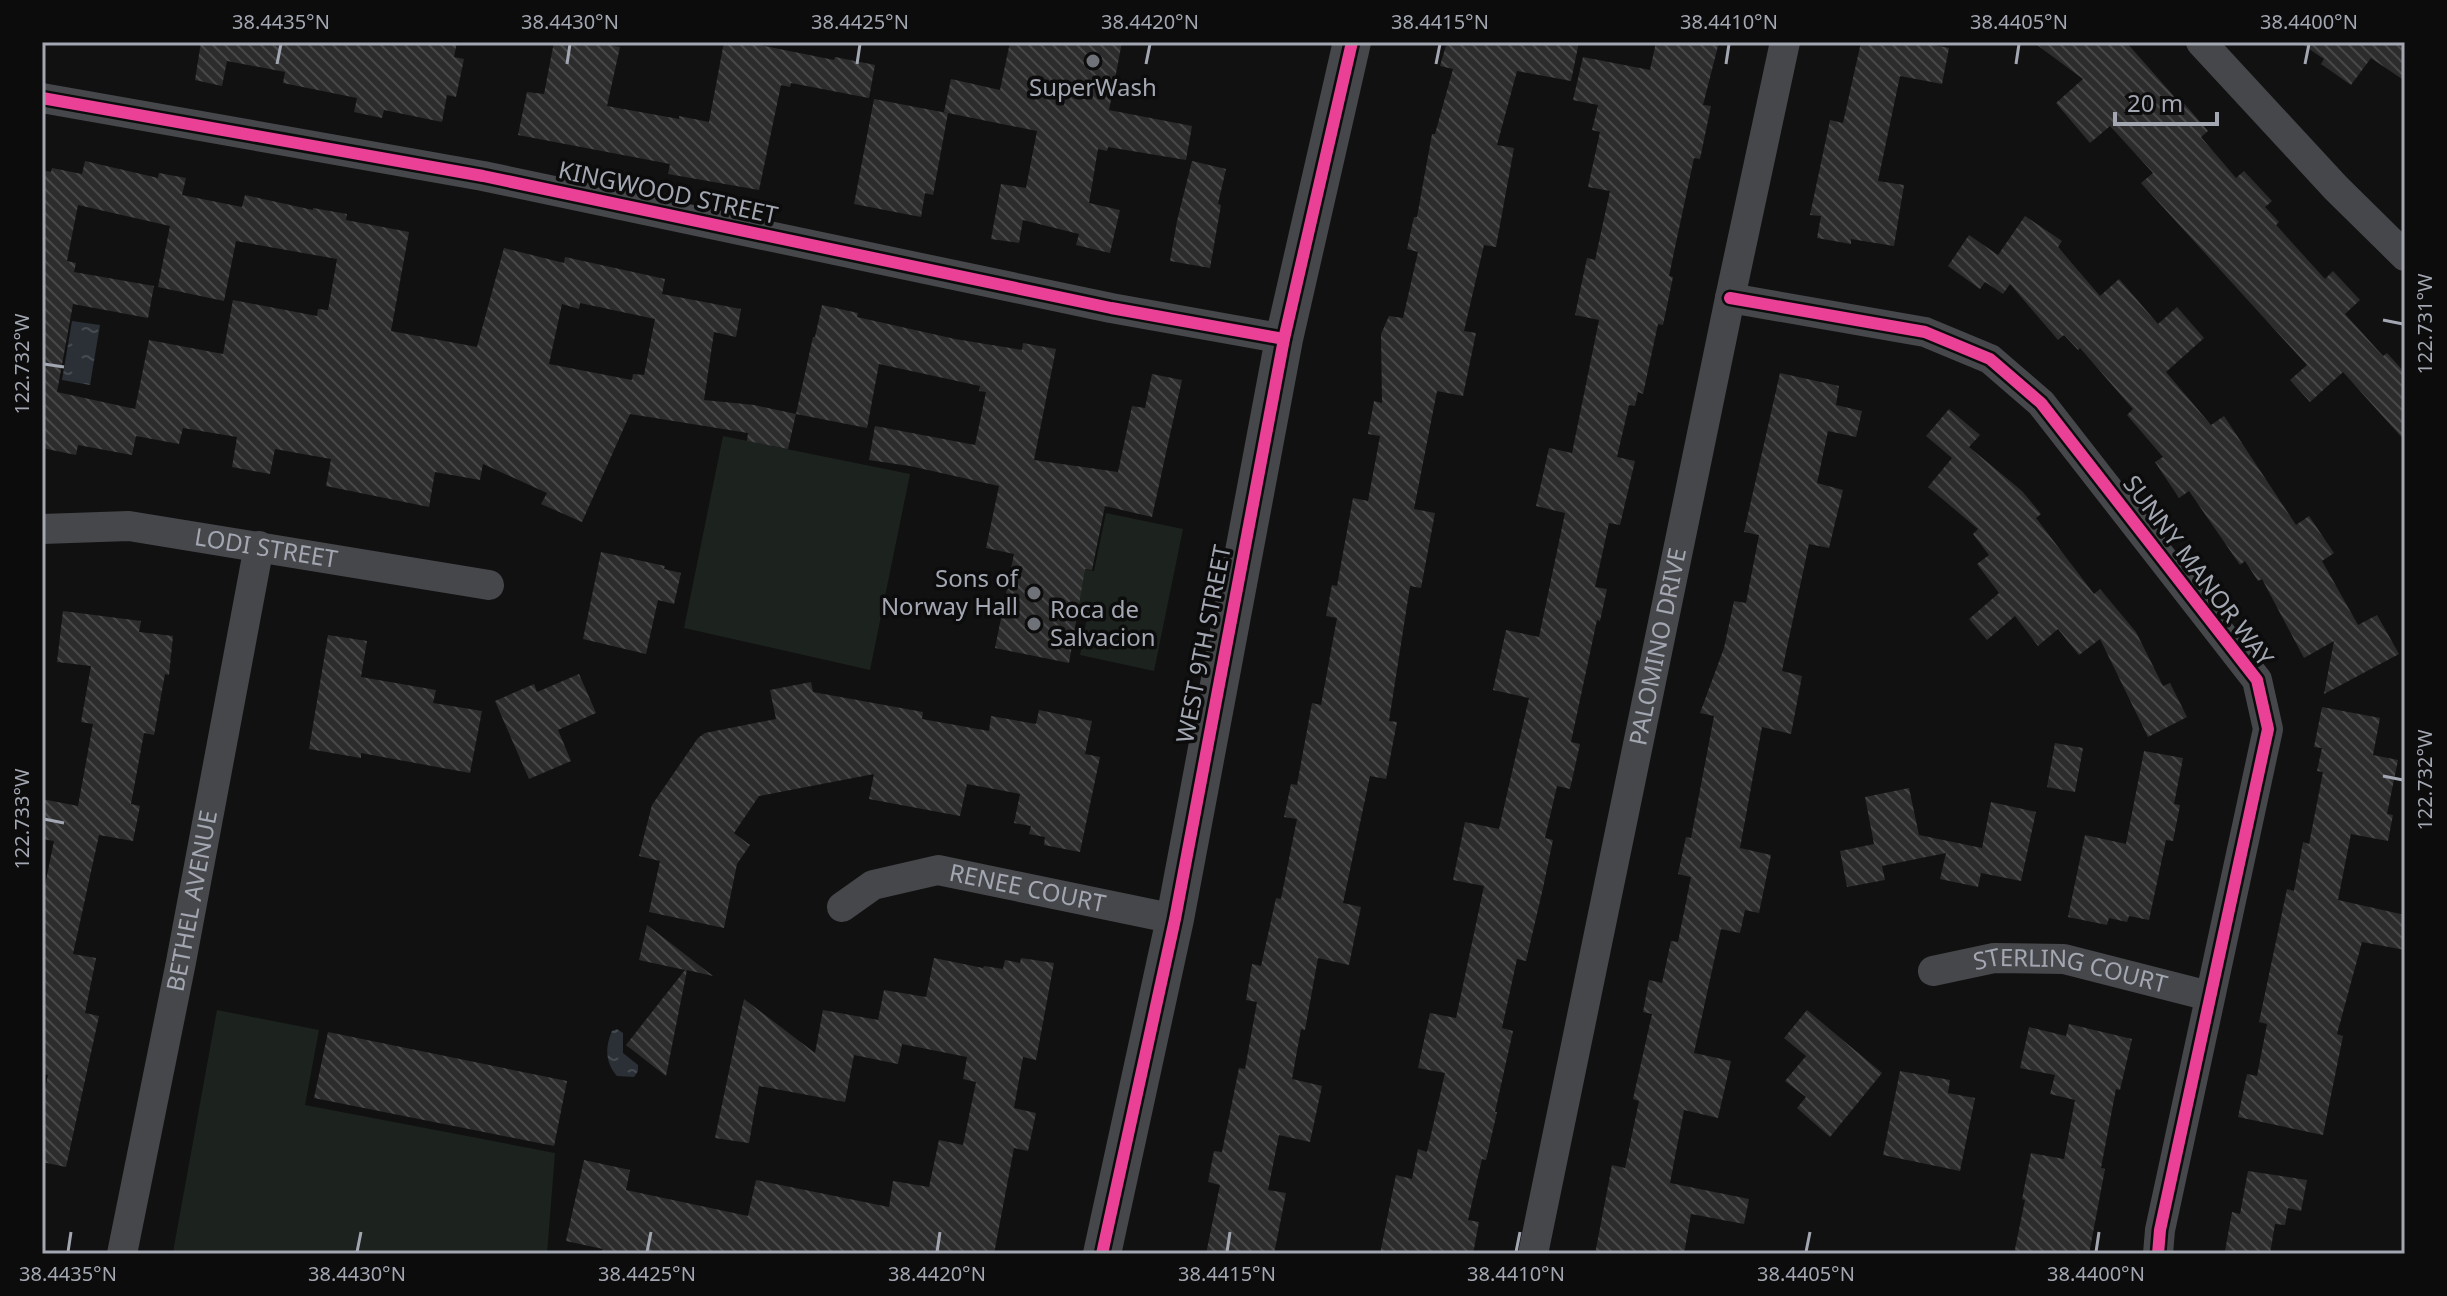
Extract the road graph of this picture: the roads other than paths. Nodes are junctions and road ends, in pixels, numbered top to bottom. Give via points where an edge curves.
1 (1352, 42) edge
2 (1785, 42) edge
3 (2201, 42) edge
4 (42, 98) edge
5 (2405, 256) edge
6 (1730, 298) junction
7 (1284, 339) junction
8 (42, 529) edge
9 (259, 546) junction
10 (489, 585) dead end
11 (842, 907) dead end
12 (1175, 919) junction
13 (1933, 971) dead end
14 (2209, 996) junction
15 (122, 1254) edge
16 (1102, 1254) edge
17 (1533, 1254) edge
18 (2158, 1254) edge

1 - 7 street, WEST 9TH STREET
2 - 6 street, PALOMINO DRIVE
3 - 5 street
4 - 7 street, KINGWOOD STREET via 483,176 1111,308
6 - 14 street, SUNNY MANOR WAY via 1925,332 1990,359 2041,403 2257,680 2268,729
6 - 17 street, PALOMINO DRIVE
7 - 12 street, WEST 9TH STREET
8 - 9 street, LODI STREET via 129,526
9 - 10 street, LODI STREET
9 - 15 street, BETHEL AVENUE
11 - 12 street, RENEE COURT via 873,885 938,870
12 - 16 street, WEST 9TH STREET
13 - 14 street, STERLING COURT via 1994,958 2064,959
14 - 18 street, SUNNY MANOR WAY

